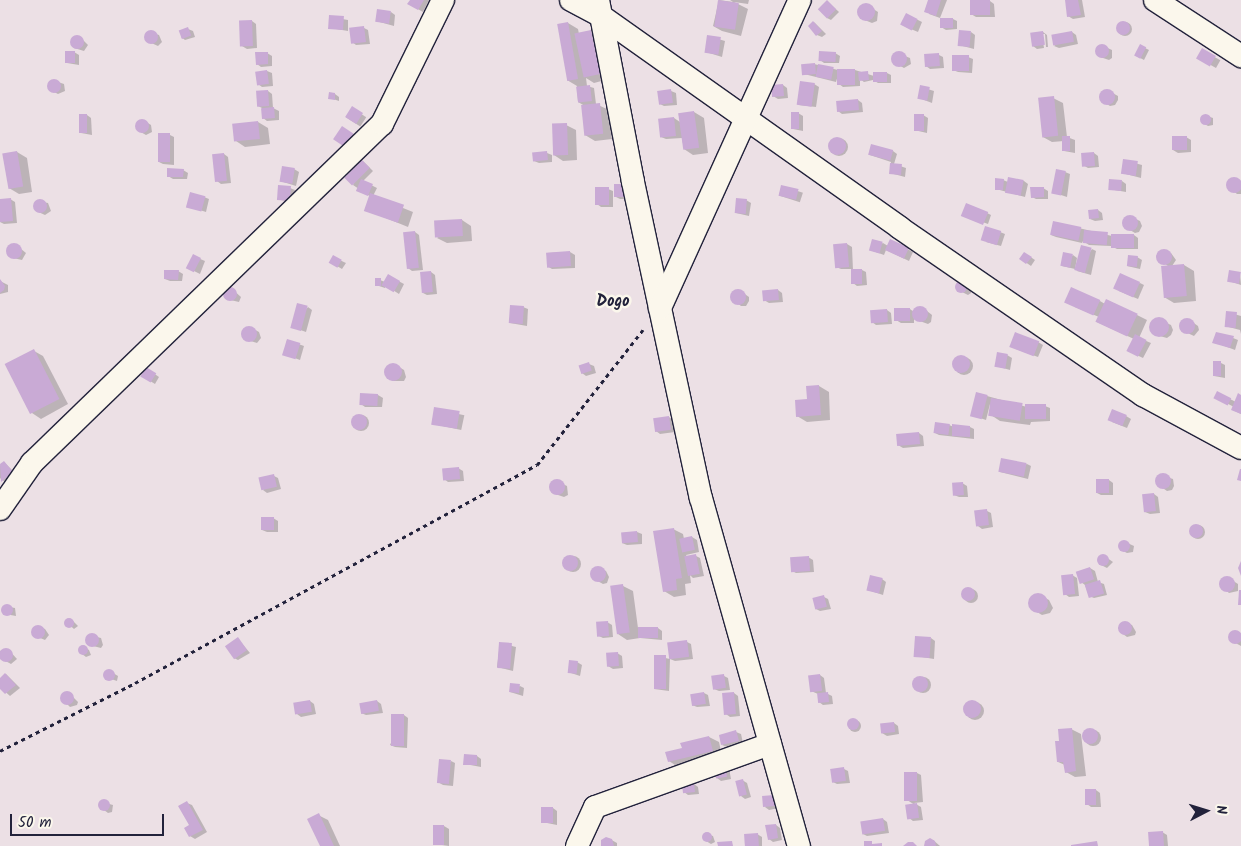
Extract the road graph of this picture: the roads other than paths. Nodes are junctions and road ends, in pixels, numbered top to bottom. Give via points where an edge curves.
1 (443, 0) edge
2 (571, 0) edge
3 (800, 0) edge
4 (1155, 0) edge
5 (599, 8) edge
6 (1241, 56) edge
7 (746, 119) junction
8 (660, 308) junction
9 (1241, 448) edge
10 (0, 509) edge
11 (770, 744) junction
12 (577, 846) edge
13 (798, 846) edge

1 - 10 street via 382,124 32,463
2 - 5 street
3 - 7 street
4 - 6 street
5 - 7 street
5 - 8 street
7 - 8 street
7 - 9 street via 1144,394
8 - 11 street via 701,498
11 - 12 street via 595,807
11 - 13 street

